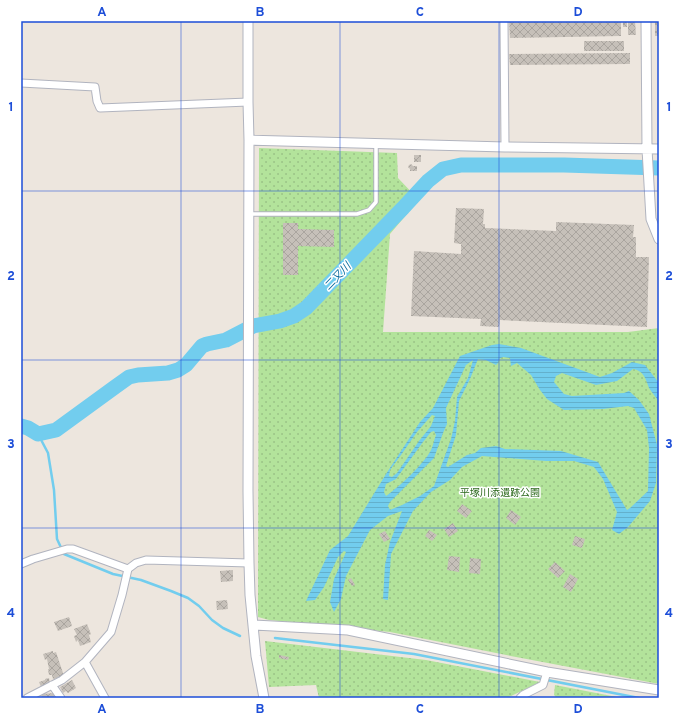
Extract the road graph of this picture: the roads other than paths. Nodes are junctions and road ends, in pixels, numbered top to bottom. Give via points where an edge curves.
1 (248, 21) edge
2 (504, 21) edge
3 (646, 21) edge
4 (21, 83) edge
5 (248, 102) junction
6 (250, 140) junction
7 (376, 143) junction
8 (505, 147) junction
9 (647, 149) junction
10 (659, 149) edge
11 (249, 214) junction
12 (659, 239) edge
13 (249, 563) junction
14 (21, 564) edge
15 (128, 569) junction
16 (254, 626) junction
17 (85, 662) junction
18 (546, 672) junction
19 (52, 685) junction
20 (659, 690) edge
21 (27, 698) edge
22 (61, 698) edge
23 (105, 698) edge
24 (264, 698) edge
25 (520, 698) edge

1 - 5 street
2 - 8 street
3 - 9 street
4 - 5 street via 95,87 100,108
5 - 6 street
6 - 7 street
6 - 11 street
7 - 8 street
7 - 11 lane via 376,202 370,210 357,214
8 - 9 street
9 - 10 street
9 - 12 street via 651,219
11 - 13 street
13 - 15 street via 146,560
13 - 16 street
14 - 15 street via 73,549
15 - 17 street via 111,632
16 - 18 street via 348,630
16 - 24 street via 256,656
17 - 19 street
17 - 23 street
18 - 20 street
18 - 25 street via 543,685
19 - 21 street
19 - 22 street

